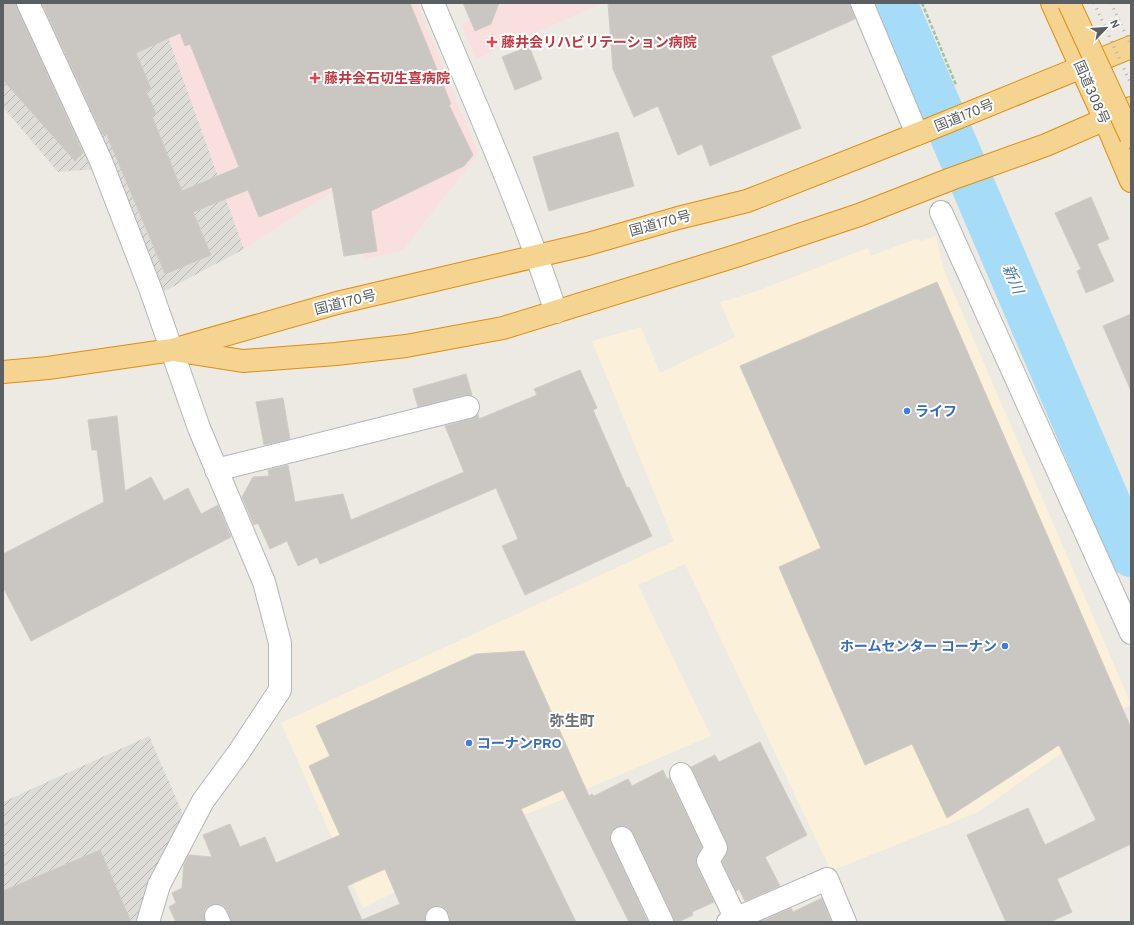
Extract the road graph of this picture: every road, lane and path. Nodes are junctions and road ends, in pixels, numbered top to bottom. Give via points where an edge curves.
1 (28, 3) edge
2 (433, 3) edge
3 (862, 3) edge
4 (922, 3) edge
5 (1052, 3) edge
6 (1069, 3) edge
7 (1078, 3) edge
8 (1131, 47) edge
9 (1081, 68) junction
10 (956, 84) dead end
11 (1118, 111) edge
12 (923, 131) junction
13 (1131, 137) edge
14 (1131, 181) edge
15 (940, 212) dead end
16 (537, 256) junction
17 (556, 312) junction
18 (172, 350) junction
19 (3, 372) edge
20 (468, 407) dead end
21 (216, 470) junction
22 (1131, 633) edge
23 (681, 774) dead end
24 (622, 838) dead end
25 (732, 920) edge
26 (148, 922) edge
27 (662, 922) edge
28 (845, 922) edge

1 - 18 street via 101,161
2 - 16 street via 501,163
3 - 12 street
4 - 10 path
5 - 9 highway, 国道308号
6 - 11 highway, bridge
7 - 9 highway via 1085,18
8 - 9 highway, 国道170号
9 - 11 highway, 国道308号
9 - 12 highway, 国道170号
11 - 13 highway, bridge
11 - 14 highway, 国道308号
11 - 17 highway, 国道170号 via 1046,145 859,215
12 - 16 highway, 国道170号 via 747,201
15 - 22 street
16 - 17 street
16 - 18 highway, 国道170号 via 337,303
17 - 18 highway, 国道170号 via 504,328 444,340 336,354 242,361
18 - 19 highway, 国道170号
18 - 21 street
20 - 21 street
21 - 26 street via 264,582 280,643 280,690 203,800 159,885
23 - 25 street via 716,848 708,861
24 - 27 street
25 - 28 street via 827,879

